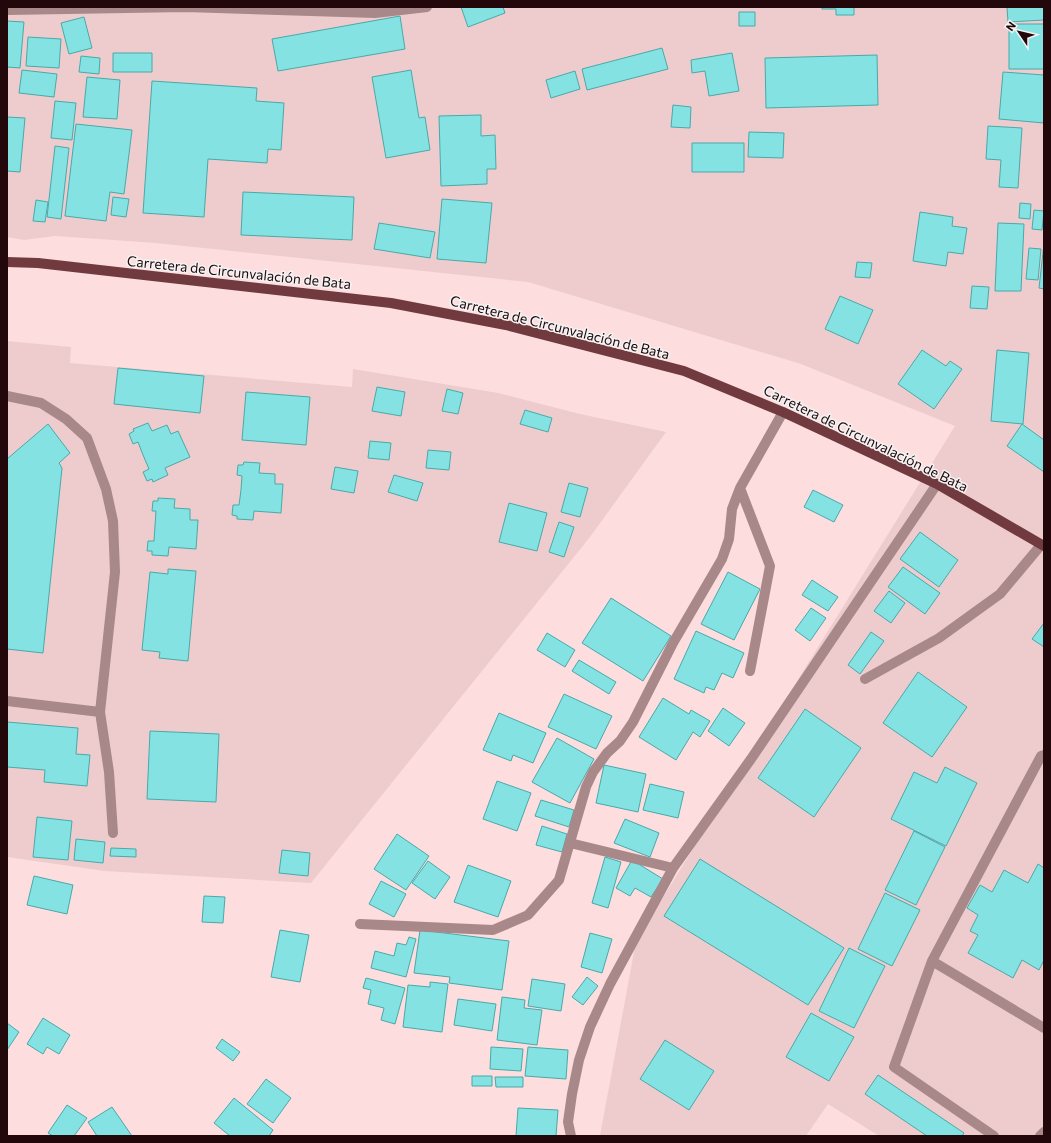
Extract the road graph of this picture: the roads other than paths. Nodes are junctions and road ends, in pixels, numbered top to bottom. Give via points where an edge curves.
1 (427, 7) edge
2 (7, 10) edge
3 (7, 262) edge
4 (7, 396) edge
5 (783, 412) junction
6 (937, 484) junction
7 (740, 488) junction
8 (1043, 545) edge
9 (750, 671) dead end
10 (864, 679) dead end
11 (7, 701) edge
12 (100, 712) junction
13 (1044, 755) edge
14 (113, 833) dead end
15 (570, 843) junction
16 (673, 868) junction
17 (360, 924) dead end
18 (932, 961) junction
19 (1044, 1028) edge
20 (1044, 1132) edge
21 (571, 1136) edge
22 (994, 1136) edge
23 (1040, 1136) edge

1 - 2 street via 375,13 186,7
3 - 5 main road, Carretera de Circunvalación de Bata via 45,264 391,303 506,325 684,372
4 - 12 street via 41,403 66,419 87,438 106,489 113,521 115,572
5 - 6 main road, Carretera de Circunvalación de Bata
5 - 7 street
6 - 8 main road, Carretera de Circunvalación de Bata
6 - 16 street
7 - 9 street via 770,566
7 - 15 street via 732,509 729,540 722,559 672,643 633,722 593,772 586,787
8 - 10 street via 1000,594 939,638
11 - 12 street
12 - 14 street via 109,772
13 - 18 street via 1041,756
15 - 16 street
15 - 17 street via 559,880 528,915 493,930
16 - 21 street via 610,984 590,1027 579,1060 572,1094 568,1122
18 - 19 street
18 - 22 street via 894,1068
20 - 23 street

